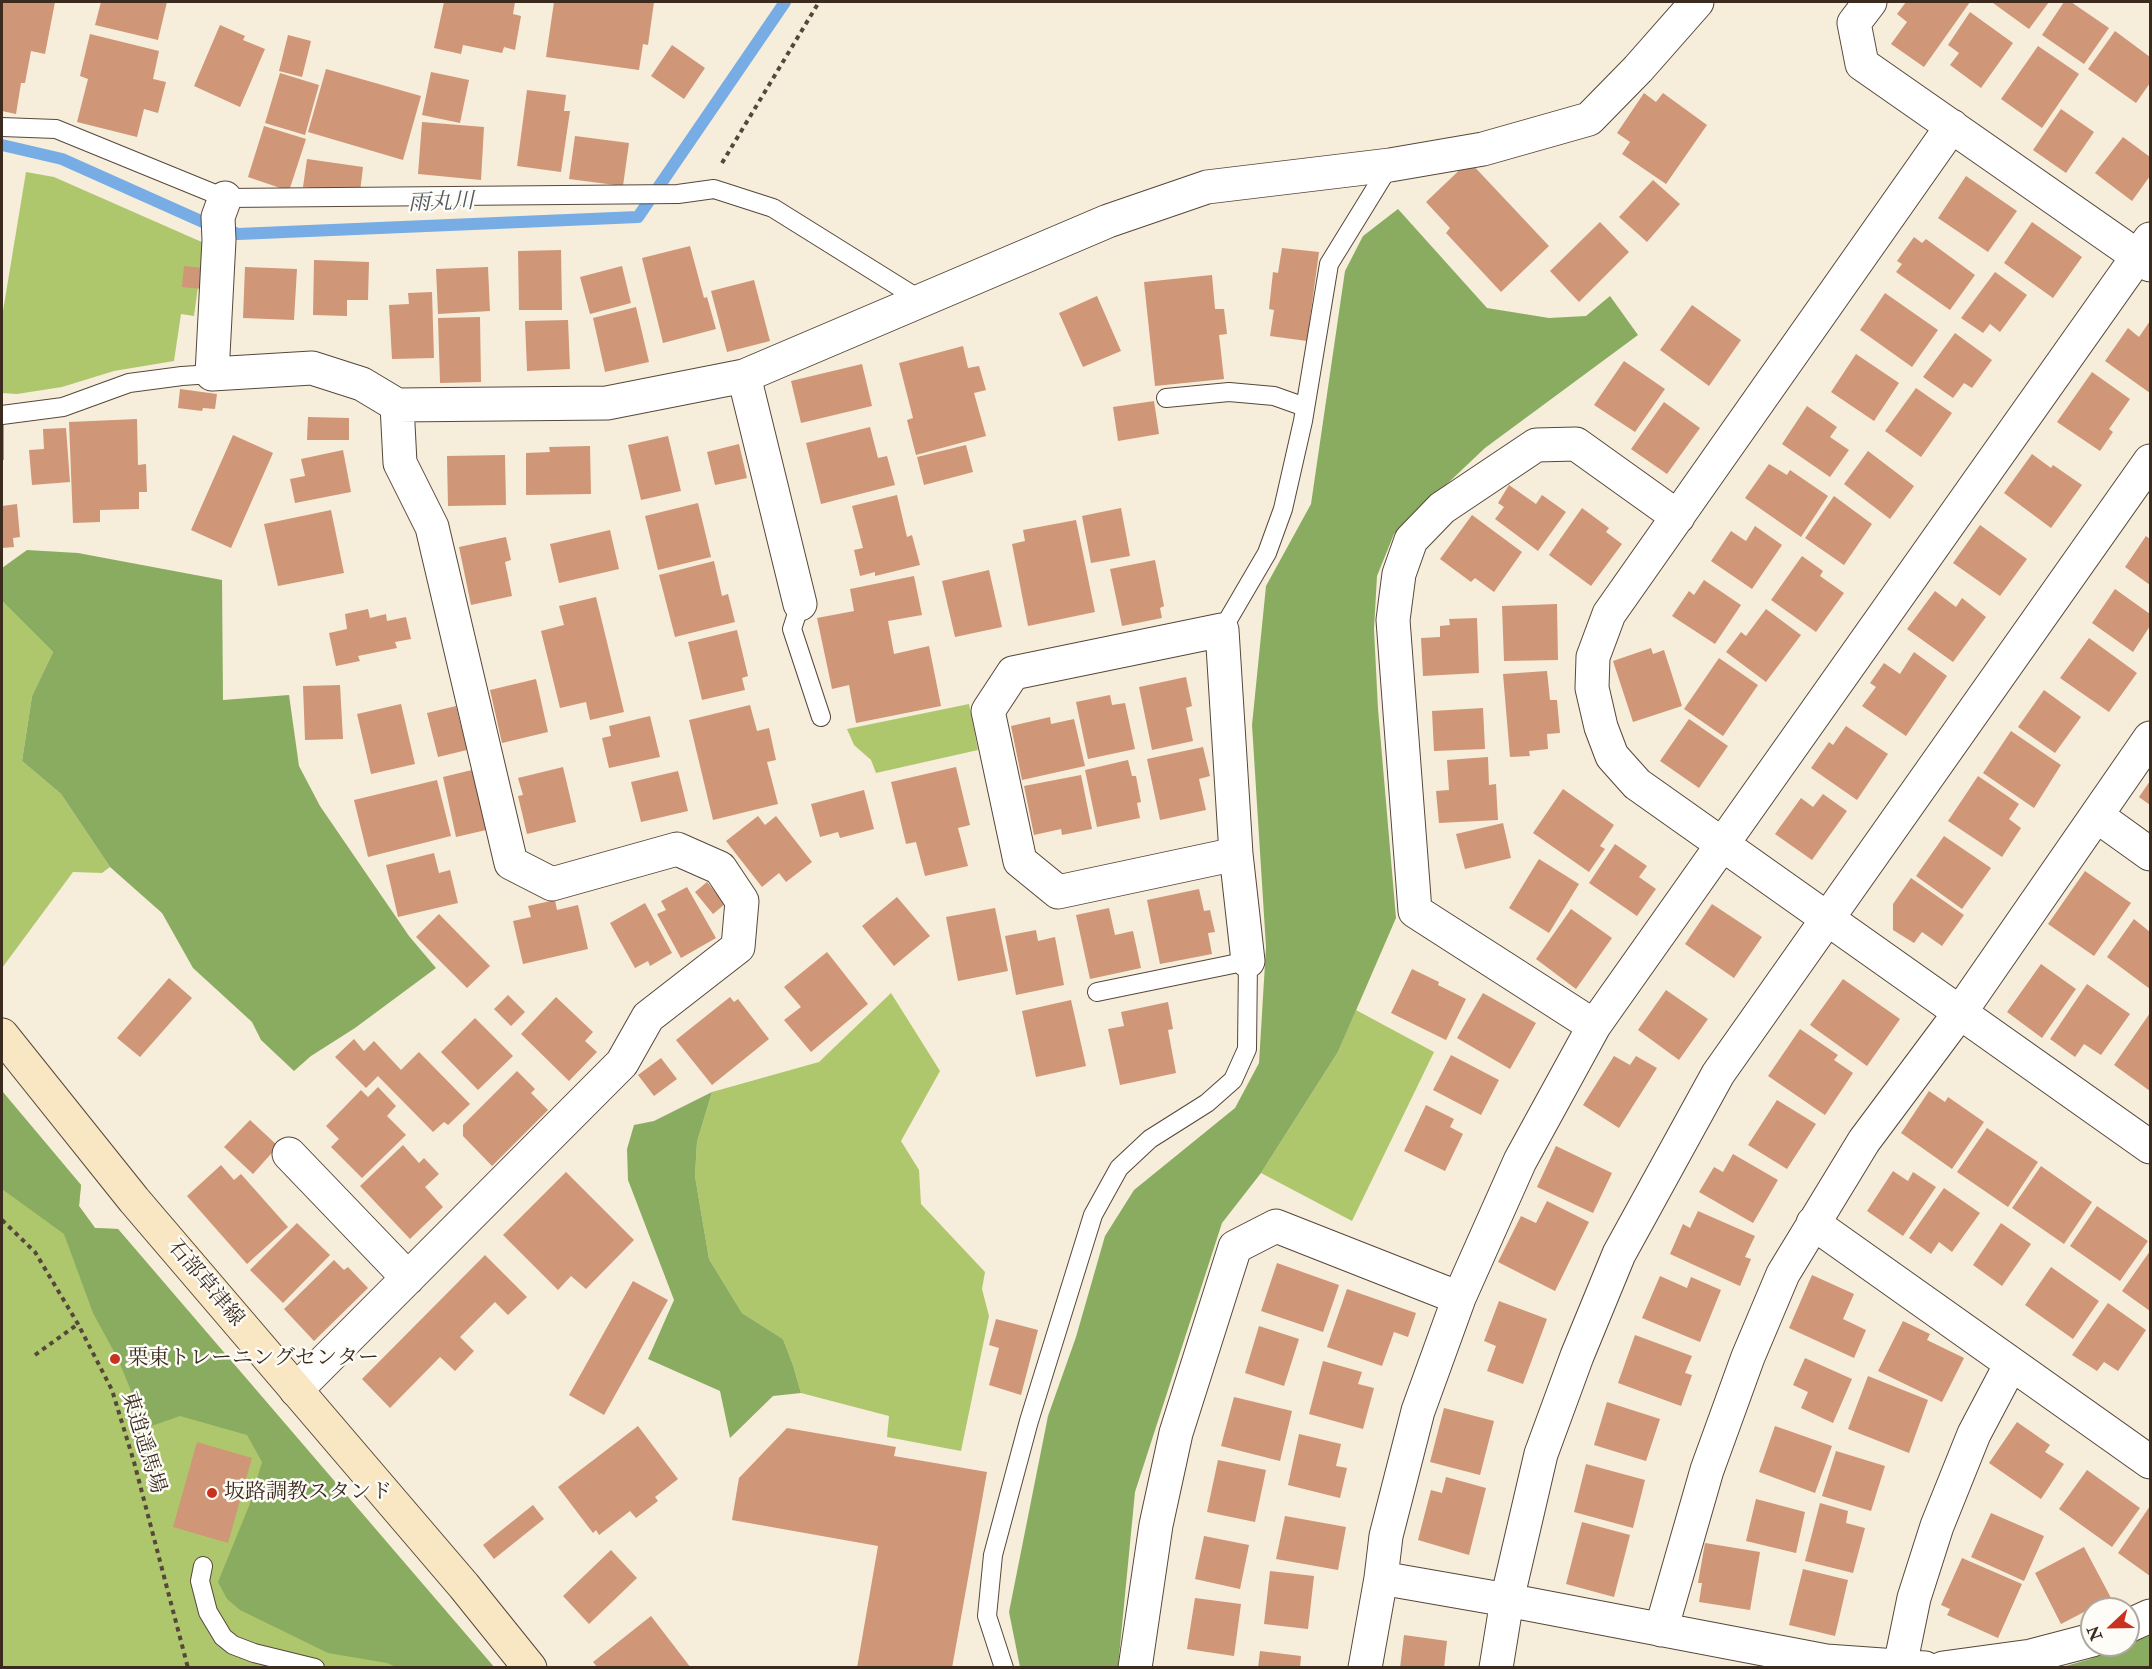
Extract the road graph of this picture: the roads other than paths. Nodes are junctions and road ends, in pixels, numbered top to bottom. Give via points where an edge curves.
1 (1697, 2) edge
2 (1870, 2) edge
3 (1952, 126) junction
4 (2, 127) edge
5 (1390, 165) junction
6 (221, 218) junction
7 (2147, 254) edge
8 (922, 301) junction
9 (212, 374) junction
10 (744, 376) junction
11 (1166, 398) dead end
12 (397, 405) junction
13 (1305, 406) junction
14 (2, 415) edge
15 (2151, 462) edge
16 (1678, 517) junction
17 (800, 604) joint
18 (1222, 630) junction
19 (821, 717) dead end
20 (2151, 738) edge
21 (2097, 816) junction
22 (1723, 844) junction
23 (1236, 854) junction
24 (2151, 854) edge
25 (1828, 918) junction
26 (1248, 961) junction
27 (1097, 992) dead end
28 (1961, 1011) junction
29 (1594, 1026) junction
30 (2, 1035) edge
31 (2151, 1147) edge
32 (289, 1154) dead end
33 (1813, 1223) junction
34 (408, 1278) junction
35 (1459, 1298) junction
36 (2011, 1364) junction
37 (296, 1390) junction
38 (2151, 1462) edge
39 (203, 1566) dead end
40 (1381, 1578) junction
41 (1507, 1600) junction
42 (1661, 1630) junction
43 (2080, 1643) edge
44 (265, 1661) edge
45 (1912, 1667) edge
46 (315, 1668) edge
47 (530, 1668) edge
48 (1004, 1668) edge
49 (1135, 1668) edge
50 (1365, 1668) edge
51 (1496, 1668) edge
52 (1943, 1668) edge

1 - 5 street via 1588,119 1483,149
2 - 3 street via 1854,23 1862,64
3 - 7 street
3 - 16 street
4 - 6 lane via 56,129
5 - 8 street via 1207,187 1108,221
5 - 13 lane via 1329,264
6 - 8 lane via 714,189 773,208
6 - 9 street
7 - 22 street
8 - 10 street
9 - 12 street via 312,369 362,384
9 - 14 lane via 129,383 63,407
10 - 12 street via 607,403
10 - 17 street
11 - 13 lane via 1229,392 1274,396
12 - 34 street via 400,464 432,527 511,863 552,884 677,849 720,868 742,901 738,947 648,1017 622,1063
13 - 18 lane via 1283,509 1267,553
15 - 25 street
16 - 22 street via 1609,614 1593,657 1592,688 1612,756 1637,784
16 - 29 street via 1576,444 1536,445 1442,508 1411,540 1399,574 1393,621 1415,911
17 - 19 lane via 792,628
18 - 23 street
18 - 23 street via 1013,673 988,711 1020,861 1058,892
20 - 21 street
21 - 24 street
21 - 28 street
22 - 25 street
22 - 29 street
23 - 26 street
25 - 28 street
25 - 41 street via 1718,1074 1619,1254 1541,1454
26 - 27 lane
26 - 48 lane via 1247,1049 1233,1080 1207,1103 1149,1139 1126,1161 1093,1215 1029,1421 993,1554 987,1616
28 - 31 street
28 - 33 street via 1864,1141
29 - 35 street via 1520,1161
30 - 37 main road, 石部草津線 via 134,1200
32 - 34 street
33 - 36 street
33 - 42 street via 1783,1274 1748,1357 1707,1470
34 - 37 street
35 - 40 street via 1418,1411 1386,1536
35 - 49 street via 1276,1226 1235,1247 1176,1433 1156,1525
36 - 38 street
36 - 45 street via 1974,1434 1937,1526 1914,1598
37 - 47 main road, 石部草津線
39 - 44 lane via 200,1581 208,1612 223,1637
40 - 41 street
40 - 50 street
41 - 42 street
41 - 51 street
42 - 45 street via 1826,1661
43 - 52 street via 2031,1656
44 - 46 lane

